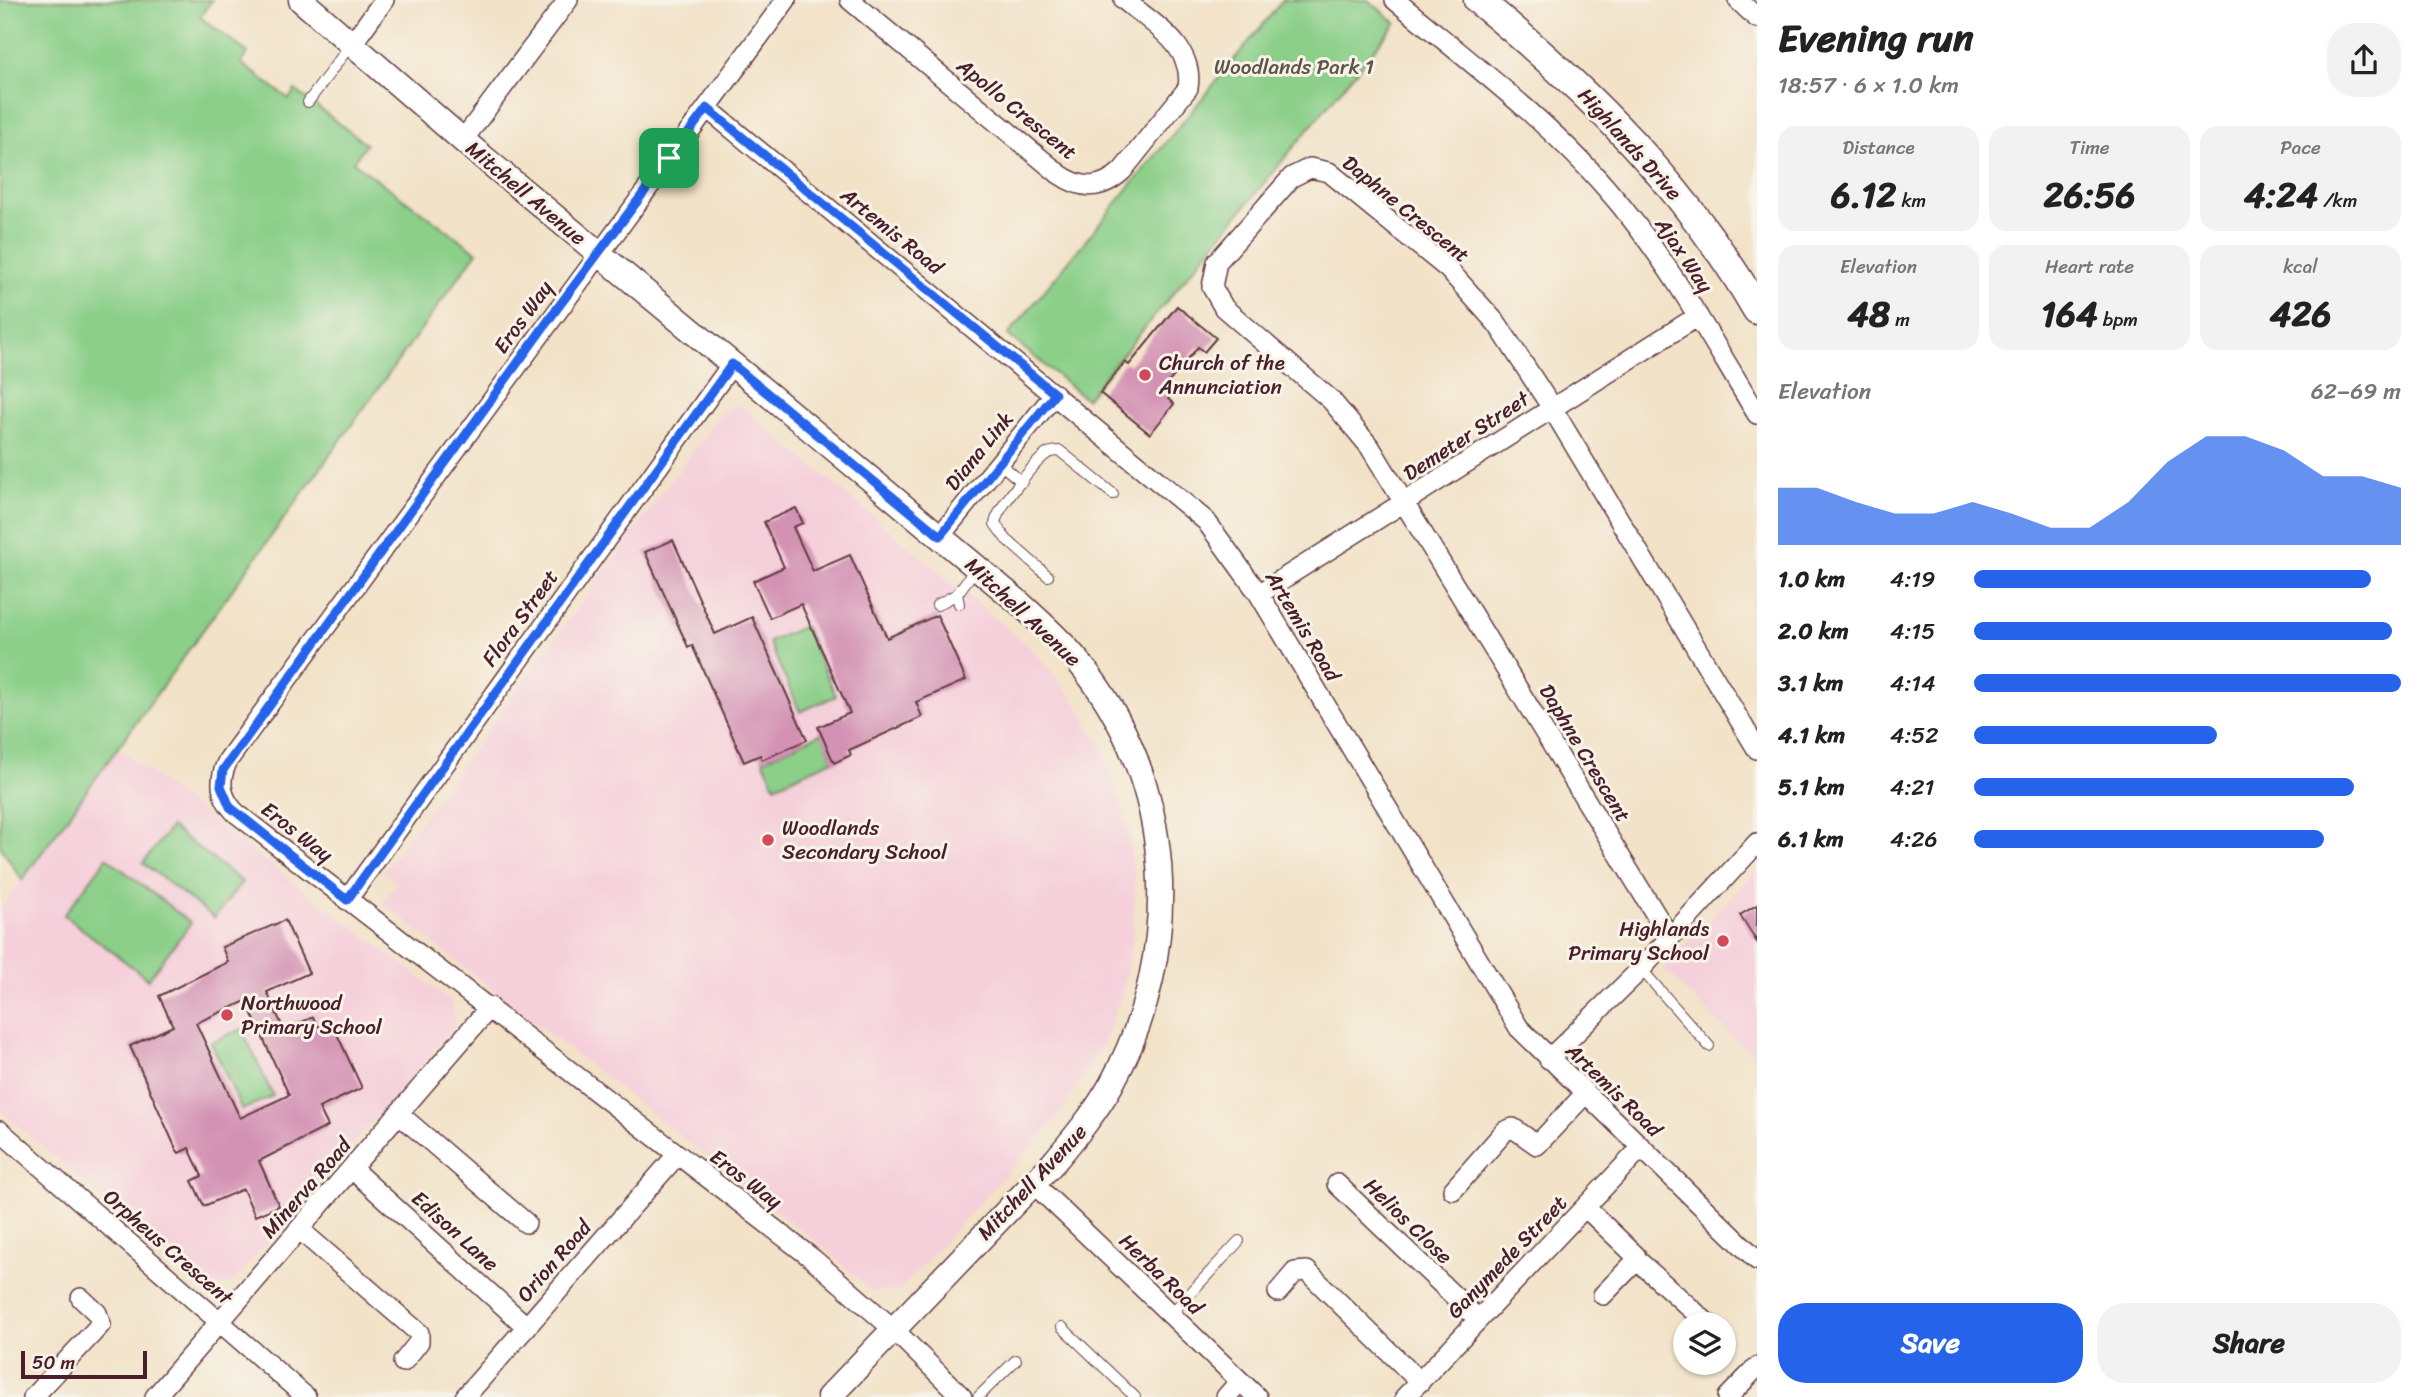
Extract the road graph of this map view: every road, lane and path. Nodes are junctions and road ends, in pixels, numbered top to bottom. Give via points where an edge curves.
1 (301, 0) edge
2 (384, 0) edge
3 (568, 0) edge
4 (786, 0) edge
5 (850, 0) edge
6 (1124, 0) edge
7 (1395, 0) edge
8 (1480, 0) edge
9 (1738, 0) edge
10 (1757, 18) edge
11 (352, 44) junction
12 (308, 102) dead end
13 (707, 108) junction
14 (463, 140) junction
15 (598, 254) junction
16 (1757, 310) edge
17 (1698, 316) junction
18 (732, 364) junction
19 (1055, 394) junction
20 (1552, 408) junction
21 (1757, 414) edge
22 (999, 463) junction
23 (1022, 482) junction
24 (1113, 494) dead end
25 (1406, 502) junction
26 (940, 536) junction
27 (977, 567) junction
28 (1048, 576) dead end
29 (1259, 594) junction
30 (937, 605) dead end
31 (1757, 749) edge
32 (1757, 843) edge
33 (347, 900) junction
34 (1670, 937) junction
35 (1641, 969) junction
36 (490, 1007) junction
37 (1709, 1046) dead end
38 (1549, 1059) junction
39 (1585, 1094) junction
40 (404, 1102) junction
41 (0, 1131) edge
42 (1641, 1148) junction
43 (677, 1155) junction
44 (352, 1169) junction
45 (1033, 1183) junction
46 (1337, 1184) dead end
47 (1453, 1190) dead end
48 (1585, 1207) junction
49 (526, 1223) dead end
50 (300, 1230) junction
51 (1239, 1241) dead end
52 (1636, 1259) junction
53 (1757, 1260) edge
54 (1278, 1292) dead end
55 (1603, 1295) dead end
56 (81, 1297) dead end
57 (1695, 1312) edge
58 (1170, 1315) junction
59 (1478, 1319) junction
60 (221, 1323) junction
61 (527, 1327) junction
62 (1062, 1327) dead end
63 (892, 1328) junction
64 (1016, 1360) dead end
65 (403, 1362) dead end
66 (1757, 1367) edge
67 (1240, 1381) junction
68 (1420, 1382) junction
69 (33, 1397) edge
70 (155, 1397) edge
71 (306, 1397) edge
72 (465, 1397) edge
73 (829, 1397) edge
74 (962, 1397) edge
75 (978, 1397) edge
76 (1135, 1397) edge
77 (1226, 1397) edge
78 (1257, 1397) edge
79 (1405, 1397) edge
80 (1728, 1397) edge

1 - 11 street, Mitchell Avenue
2 - 11 street
3 - 14 street
4 - 13 street
5 - 6 street, Apollo Crescent via 1059,174 1080,187 1093,187 1122,171 1188,88 1190,74 1181,49
7 - 17 street, Ajax Way via 1572,150 1641,230
8 - 16 main road, Highlands Drive via 1540,50 1638,147 1694,215
9 - 10 street
11 - 12 lane
11 - 14 street, Mitchell Avenue
13 - 15 street
13 - 19 street, Artemis Road
14 - 15 street, Mitchell Avenue
15 - 18 street, Mitchell Avenue
15 - 33 street, Eros Way via 223,770 221,786 230,807
17 - 20 street, Demeter Street
17 - 21 street, Ajax Way
18 - 26 street, Mitchell Avenue
18 - 33 street, Flora Street
19 - 22 street, Diana Link
19 - 29 street, Artemis Road via 1206,521
20 - 25 street, Demeter Street
20 - 25 street, Daphne Crescent via 1498,325 1448,269 1329,172 1310,168 1292,177 1217,262 1212,287 1224,308 1331,400 1370,447
20 - 31 street, Daphne Crescent
22 - 23 lane
22 - 26 street, Diana Link
23 - 24 lane via 1045,455 1060,451
23 - 28 lane via 995,516 995,524
25 - 29 street, Demeter Street
25 - 34 street, Daphne Crescent
26 - 27 street, Mitchell Avenue
27 - 30 lane via 958,599
27 - 45 street, Mitchell Avenue via 1077,660 1120,725 1151,809 1162,888 1158,953 1133,1041 1092,1115
29 - 38 street, Artemis Road via 1507,1010
32 - 34 street
33 - 36 street, Eros Way
34 - 35 street
35 - 37 lane
35 - 38 street
36 - 40 street, Minerva Road
36 - 43 street, Eros Way
38 - 39 street, Artemis Road
39 - 42 street, Artemis Road
39 - 47 street via 1537,1145 1513,1128 1505,1131
40 - 44 street, Minerva Road
40 - 49 street
41 - 60 street, Orpheus Crescent
42 - 48 street, Ganymede Street
42 - 53 street, Artemis Road
43 - 61 street, Orion Road
43 - 63 street, Eros Way via 813,1259
44 - 50 street, Minerva Road
44 - 61 street, Edison Lane
45 - 58 street, Herba Road
45 - 63 street, Mitchell Avenue
46 - 59 street, Helios Close
48 - 52 street
48 - 59 street, Ganymede Street
50 - 60 street, Minerva Road
50 - 65 street via 419,1333 419,1342
51 - 58 lane
52 - 55 street
52 - 57 street
54 - 68 street via 1295,1272 1307,1271
56 - 69 street via 101,1324
58 - 67 street, Herba Road
59 - 68 street, Ganymede Street
60 - 70 street, Minerva Road
60 - 71 street, Orpheus Crescent
61 - 72 street, Orion Road
62 - 76 lane
63 - 73 street, Mitchell Avenue
63 - 74 street, Eros Way
64 - 75 lane
66 - 80 street
67 - 77 street
67 - 78 street, Herba Road
68 - 79 street, Ganymede Street

